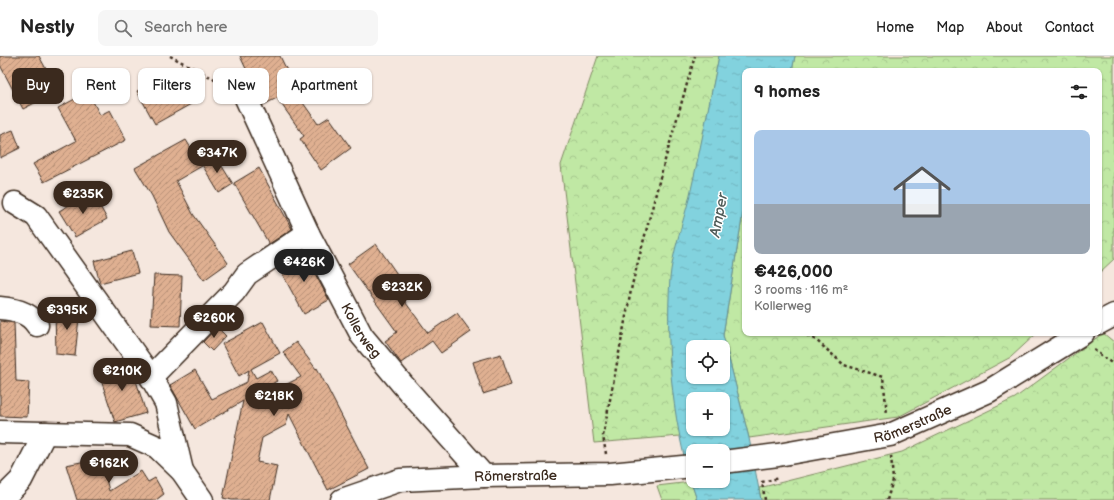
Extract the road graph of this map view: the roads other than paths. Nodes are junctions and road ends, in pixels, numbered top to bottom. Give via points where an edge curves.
1 (250, 104) edge
2 (15, 203) dead end
3 (308, 233) junction
4 (0, 308) edge
5 (1114, 315) edge
6 (1102, 321) edge
7 (37, 325) dead end
8 (1078, 336) edge
9 (151, 377) junction
10 (0, 432) edge
11 (46, 433) junction
12 (730, 461) edge
13 (686, 467) edge
14 (182, 471) junction
15 (484, 476) junction
16 (353, 499) edge
17 (1, 500) edge
18 (202, 500) edge

1 - 3 street, Kollerweg
2 - 9 street via 36,216
3 - 9 street via 247,274 234,292
3 - 15 street, Kollerweg via 362,336 402,385
4 - 7 street via 32,317
5 - 6 street
8 - 12 street, Römerstraße via 989,391 890,435
9 - 14 street via 166,403
10 - 11 street
11 - 14 street via 130,435 157,447
11 - 17 street via 21,480
13 - 15 street, Römerstraße via 610,474
14 - 18 street
15 - 16 street, Römerstraße via 400,480

